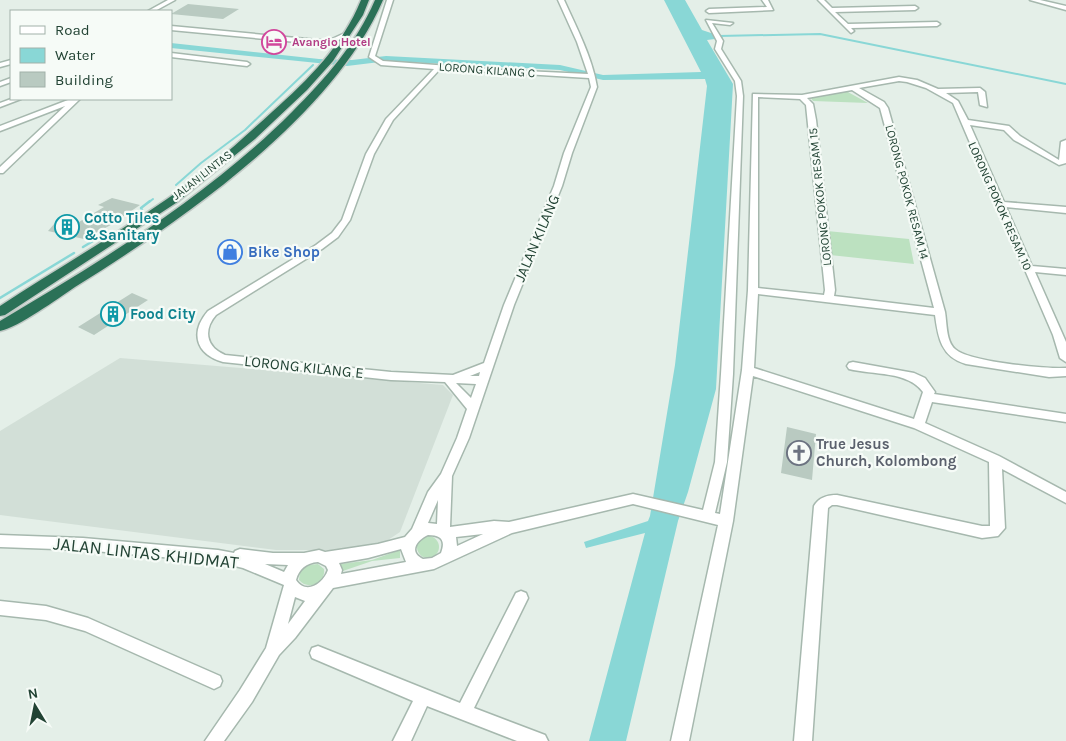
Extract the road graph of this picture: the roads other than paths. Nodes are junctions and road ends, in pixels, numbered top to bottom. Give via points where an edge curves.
1 (172, 0) edge
2 (378, 0) edge
3 (390, 0) edge
4 (561, 0) edge
5 (765, 0) edge
6 (821, 0) edge
7 (1033, 0) edge
8 (366, 1) edge
9 (915, 8) dead end
10 (1066, 8) edge
11 (153, 10) edge
12 (830, 10) junction
13 (709, 11) dead end
14 (730, 22) dead end
15 (937, 24) dead end
16 (846, 26) junction
17 (172, 28) edge
18 (852, 33) dead end
19 (347, 34) junction
20 (318, 42) junction
21 (172, 55) edge
22 (330, 59) junction
23 (247, 64) dead end
24 (590, 66) junction
25 (439, 67) junction
26 (564, 75) junction
27 (593, 76) junction
28 (760, 84) dead end
29 (594, 87) junction
30 (852, 87) junction
31 (937, 91) junction
32 (755, 95) junction
33 (802, 97) junction
34 (14, 100) edge
35 (73, 100) edge
36 (75, 100) edge
37 (0, 105) edge
38 (984, 105) dead end
39 (964, 122) junction
40 (0, 129) edge
41 (1065, 142) edge
42 (0, 171) edge
43 (1000, 204) junction
44 (1066, 210) edge
45 (1027, 268) junction
46 (1066, 272) edge
47 (88, 273) junction
48 (752, 290) junction
49 (828, 300) junction
50 (0, 312) edge
51 (940, 312) junction
52 (0, 322) edge
53 (0, 328) edge
54 (1062, 336) edge
55 (1066, 358) edge
56 (488, 365) junction
57 (853, 366) dead end
58 (748, 370) junction
59 (1066, 372) edge
60 (447, 381) junction
61 (481, 383) junction
62 (927, 397) junction
63 (474, 409) junction
64 (1066, 418) edge
65 (918, 425) junction
66 (995, 459) junction
67 (446, 476) junction
68 (1066, 498) edge
69 (708, 516) junction
70 (726, 521) junction
71 (509, 528) junction
72 (443, 532) junction
73 (414, 536) junction
74 (0, 541) edge
75 (218, 556) junction
76 (325, 558) junction
77 (446, 558) junction
78 (304, 559) junction
79 (420, 565) junction
80 (290, 583) junction
81 (326, 586) junction
82 (521, 598) dead end
83 (0, 608) edge
84 (273, 650) junction
85 (318, 653) dead end
86 (214, 681) dead end
87 (423, 696) junction
88 (464, 712) junction
89 (214, 741) edge
90 (402, 741) edge
91 (539, 741) edge
92 (680, 741) edge
93 (803, 741) edge

1 - 11 street
2 - 47 highway, JALAN LINTAS via 349,54 272,138 177,213
3 - 25 street, LORONG KILANG C via 372,57 381,63
4 - 24 street, JALAN KILANG
5 - 13 street via 772,9
6 - 12 street
7 - 10 street
8 - 19 highway, JALAN LINTAS
9 - 12 street
12 - 16 street
14 - 69 street via 708,21 717,37 718,49 738,81 740,96 722,452
15 - 16 street
16 - 18 street
17 - 20 street
19 - 20 street via 333,41
19 - 22 highway, JALAN LINTAS
20 - 22 street via 331,47
21 - 23 street
22 - 50 highway, JALAN LINTAS via 275,116 190,187
24 - 26 street
24 - 27 street, JALAN KILANG
25 - 26 street, LORONG KILANG C
25 - 60 street, LORONG KILANG E via 390,119 370,154 346,220 335,235 212,313 202,324 202,334 207,348 216,356
26 - 27 street, LORONG KILANG C
26 - 29 street
27 - 29 street, JALAN KILANG
28 - 32 street
29 - 56 street, JALAN KILANG
30 - 31 street, LORONG POKOK RESAM 10 via 908,79
30 - 33 street
30 - 51 street, LORONG POKOK RESAM 14 via 884,108
31 - 38 street via 980,90
31 - 39 street, LORONG POKOK RESAM 10 via 956,102
32 - 33 street
32 - 48 street
33 - 49 street, LORONG POKOK RESAM 15 via 809,104 812,120 830,290
34 - 37 street
35 - 40 street
36 - 42 street
39 - 41 street via 1006,128 1059,163 1063,162
39 - 43 street, LORONG POKOK RESAM 10
43 - 44 street
43 - 45 street, LORONG POKOK RESAM 10
45 - 46 street
45 - 54 street, LORONG POKOK RESAM 10
47 - 52 highway
47 - 53 highway, JALAN LINTAS
48 - 49 street
48 - 58 street
49 - 51 street
51 - 59 street, LORONG POKOK RESAM 14 via 945,344 955,356 1049,373
54 - 55 street, LORONG POKOK RESAM 10
56 - 60 street
56 - 61 street, JALAN KILANG
57 - 62 street via 910,376 921,381 929,392
58 - 65 street
58 - 70 street
60 - 61 street
60 - 63 street
61 - 63 street, JALAN KILANG
62 - 64 street
62 - 65 street
63 - 67 street, JALAN KILANG
65 - 66 street
66 - 68 street
66 - 93 street via 998,528 993,532 837,500 829,500 820,506
67 - 72 street, JALAN KILANG
67 - 73 street, JALAN KILANG
69 - 70 street
69 - 71 street via 645,500 623,500
70 - 92 street
71 - 72 street
71 - 77 street
72 - 73 street via 432,529
72 - 77 street via 451,545
73 - 76 street via 376,552
73 - 79 street via 407,545 408,555
74 - 75 street, JALAN LINTAS KHIDMAT via 83,544
75 - 78 street via 235,554
75 - 80 street, JALAN LINTAS KHIDMAT via 245,562
76 - 78 street
76 - 81 street via 334,568 334,575
77 - 79 street via 430,566
78 - 80 street via 293,568
79 - 81 street
80 - 81 street via 296,591 304,594
80 - 84 street
81 - 84 street via 290,634
82 - 88 street
83 - 86 street via 46,613 88,625
84 - 89 street
85 - 87 street
87 - 88 street
87 - 90 street
88 - 91 street

